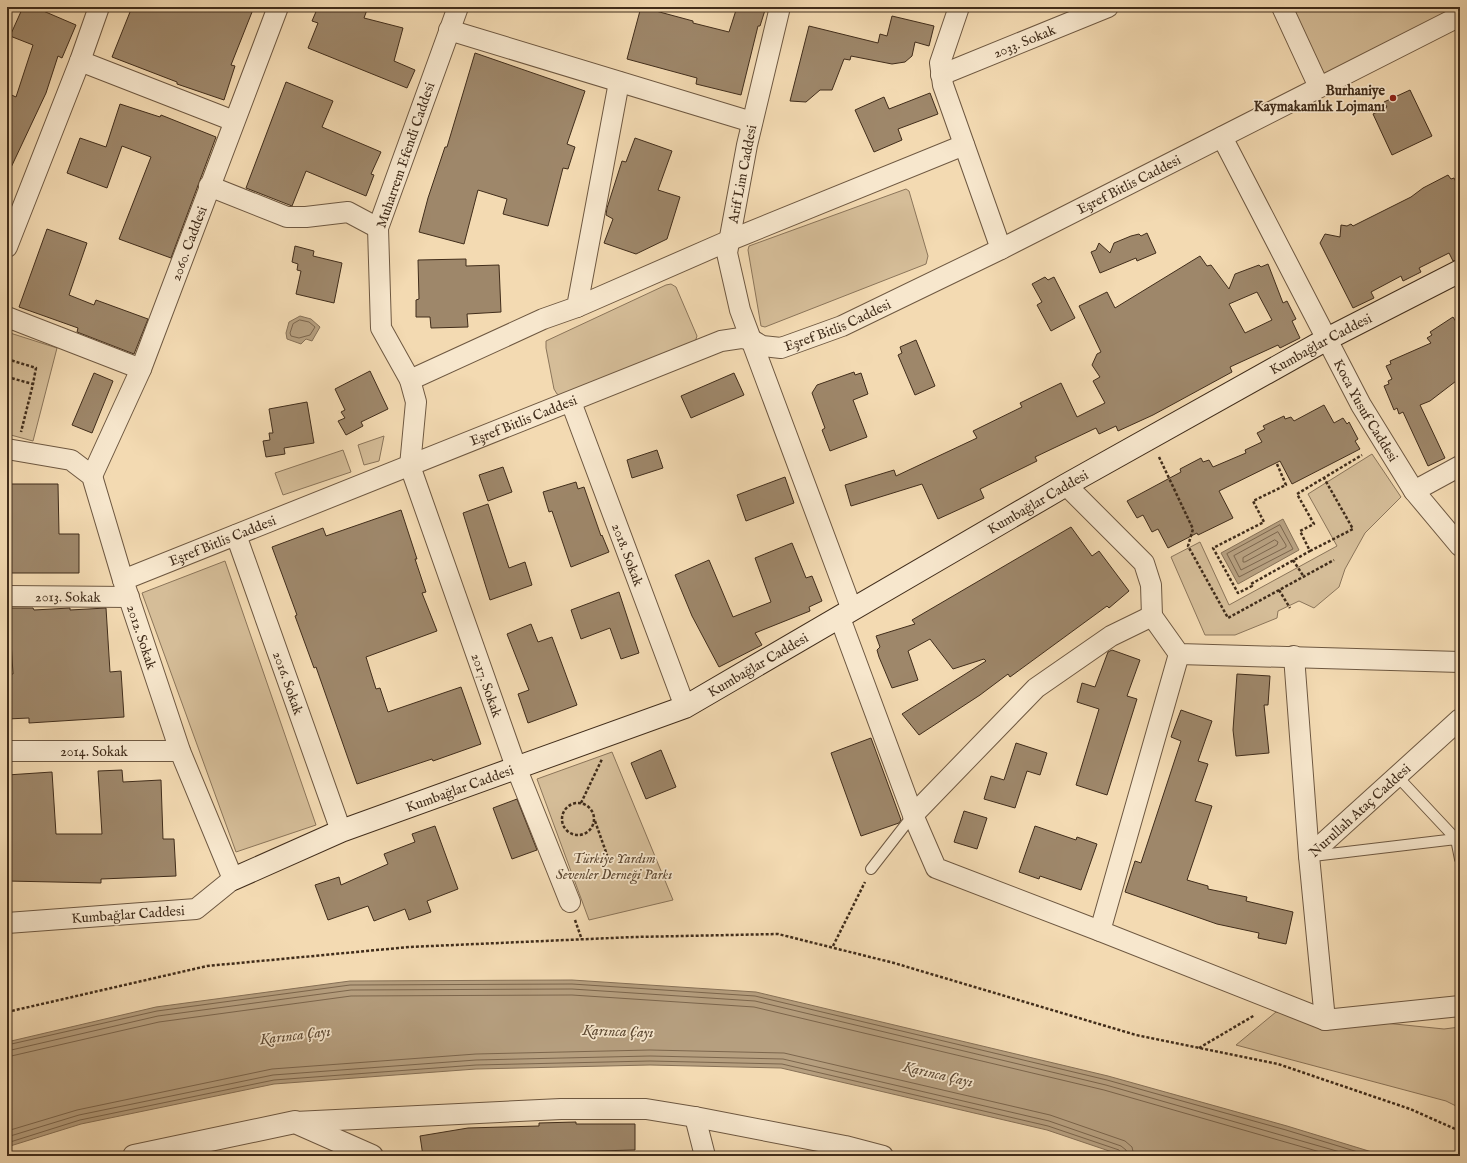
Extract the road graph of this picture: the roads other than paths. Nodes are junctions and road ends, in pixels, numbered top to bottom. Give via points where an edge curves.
1 (99, 7) edge
2 (278, 7) edge
3 (458, 7) edge
4 (780, 7) edge
5 (959, 7) edge
6 (1108, 7) edge
7 (1282, 7) edge
8 (1460, 16) edge
9 (449, 30) junction
10 (80, 61) junction
11 (941, 75) junction
12 (619, 82) junction
13 (1319, 87) junction
14 (234, 121) junction
15 (752, 122) junction
16 (1222, 136) junction
17 (964, 145) junction
18 (209, 186) junction
19 (378, 228) junction
20 (728, 241) junction
21 (7, 247) edge
22 (1001, 249) junction
23 (1460, 270) edge
24 (577, 307) junction
25 (7, 317) edge
26 (752, 340) junction
27 (1327, 340) junction
28 (141, 370) junction
29 (410, 380) junction
30 (571, 402) junction
31 (10, 441) edge
32 (410, 466) junction
33 (1460, 466) edge
34 (92, 476) junction
35 (1066, 485) junction
36 (1414, 491) junction
37 (236, 535) junction
38 (1460, 546) edge
39 (126, 589) junction
40 (7, 596) edge
41 (846, 614) junction
42 (1152, 616) junction
43 (1179, 654) junction
44 (1294, 656) junction
45 (1460, 662) edge
46 (685, 707) junction
47 (1460, 719) edge
48 (7, 751) edge
49 (180, 751) junction
50 (516, 767) junction
51 (1397, 776) junction
52 (913, 815) junction
53 (341, 831) junction
54 (1456, 839) junction
55 (1310, 856) junction
56 (1460, 859) edge
57 (872, 869) road end
58 (233, 879) junction
59 (570, 902) dead end
60 (7, 923) edge
61 (1100, 931) junction
62 (1460, 1006) edge
63 (1325, 1020) junction
64 (695, 1117) junction
65 (295, 1122) junction
66 (847, 1151) edge
67 (134, 1156) edge
68 (372, 1156) edge
69 (704, 1156) edge
70 (883, 1156) edge

1 - 10 street
2 - 14 street, 2060. Caddesi
3 - 9 street, Muharrem Efendi Caddesi
4 - 15 street, Arif Lim Caddesi
5 - 11 street via 940,64
6 - 11 street, 2033. Sokak
7 - 13 street
8 - 13 street, Eşref Bitlis Caddesi
9 - 12 street
9 - 19 street, Muharrem Efendi Caddesi
10 - 14 street
10 - 21 street
11 - 17 street
12 - 15 street
12 - 24 street
13 - 16 street, Eşref Bitlis Caddesi
14 - 18 street, 2060. Caddesi
15 - 20 street, Arif Lim Caddesi
16 - 22 street, Eşref Bitlis Caddesi
16 - 27 street, Koca Yusuf Caddesi
17 - 20 street
17 - 22 street
18 - 19 street via 287,217 348,212
18 - 28 street, 2060. Caddesi
19 - 29 street, Muharrem Efendi Caddesi via 381,328
20 - 24 street
20 - 26 street, Arif Lim Caddesi via 727,253 740,310
22 - 26 street, Eşref Bitlis Caddesi via 842,326 781,348 762,346
23 - 27 main road, Kumbağlar Caddesi
24 - 29 street via 543,319
25 - 28 street
26 - 30 street, Eşref Bitlis Caddesi via 735,338 721,341
26 - 41 street, Arif Lim Caddesi
27 - 35 main road, Kumbağlar Caddesi
27 - 36 street, Koca Yusuf Caddesi via 1361,405
28 - 34 street, 2060. Caddesi
29 - 32 street, Muharrem Efendi Caddesi via 416,402
30 - 32 street, Eşref Bitlis Caddesi
30 - 46 street, 2018. Sokak
31 - 34 street via 71,460
32 - 37 street, Eşref Bitlis Caddesi
32 - 50 street, 2017. Sokak
33 - 36 street
34 - 39 street, 2012. Sokak
35 - 41 main road, Kumbağlar Caddesi
35 - 42 street via 1144,563 1151,585
36 - 38 street, Koca Yusuf Caddesi
37 - 39 street, Eşref Bitlis Caddesi
37 - 53 street, 2016. Sokak
39 - 40 street, 2013. Sokak
39 - 49 street, 2012. Sokak
41 - 46 main road, Kumbağlar Caddesi
41 - 52 street, Arif Lim Caddesi
42 - 43 street
42 - 52 street via 1111,636 1036,688
43 - 44 street
43 - 61 street
44 - 45 street
44 - 55 street
46 - 50 main road, Kumbağlar Caddesi
47 - 51 street, Nurullah Ataç Caddesi
48 - 49 street, 2014. Sokak
49 - 58 street, 2012. Sokak
50 - 53 main road, Kumbağlar Caddesi
50 - 59 street, 2017. Sokak
51 - 54 lane
51 - 55 street, Nurullah Ataç Caddesi
52 - 57 lane
52 - 61 street, Arif Lim Caddesi via 936,868
53 - 58 main road, Kumbağlar Caddesi
54 - 55 lane
54 - 56 lane
55 - 63 street, Nurullah Ataç Caddesi
58 - 60 street, Kumbağlar Caddesi via 196,909
61 - 63 street, Arif Lim Caddesi
62 - 63 street
64 - 65 street via 646,1109 561,1109
64 - 66 street
64 - 69 street
65 - 67 main road
65 - 68 main road
66 - 70 street

